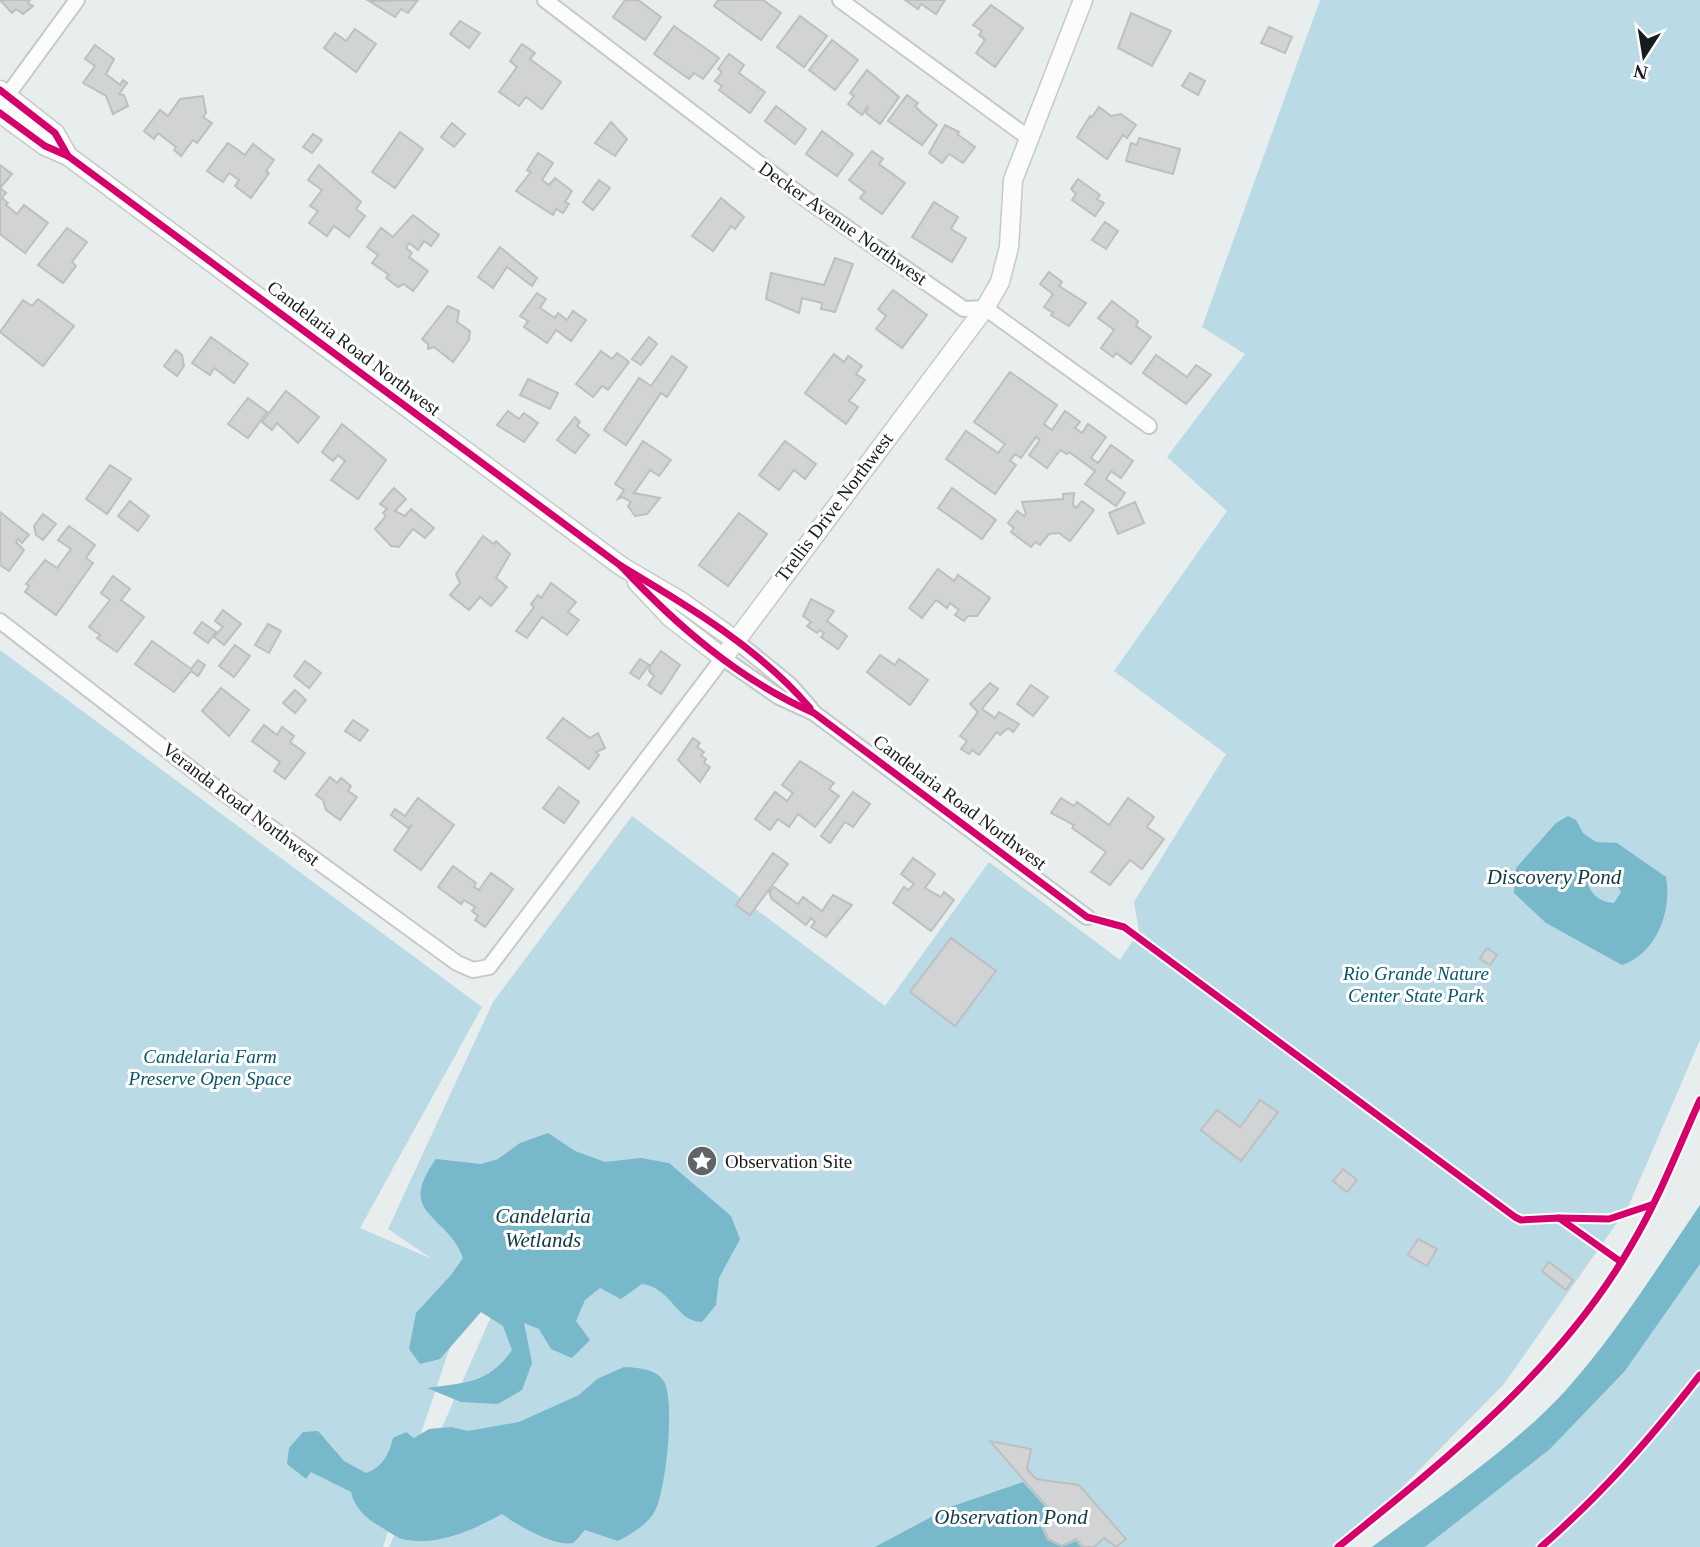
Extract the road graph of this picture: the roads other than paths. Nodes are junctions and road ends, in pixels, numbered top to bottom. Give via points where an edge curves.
1 (76, 0) edge
2 (545, 0) edge
3 (840, 0) edge
4 (1083, 0) edge
5 (2, 97) edge
6 (0, 113) edge
7 (1030, 139) junction
8 (68, 156) junction
9 (985, 308) junction
10 (1149, 426) dead end
11 (621, 566) junction
12 (0, 621) edge
13 (735, 640) junction
14 (723, 658) junction
15 (814, 713) junction
16 (1087, 917) dead end
17 (489, 967) joint

1 - 5 street
2 - 9 street, Decker Avenue Northwest via 807,200 964,309
3 - 7 street
4 - 7 street, Trellis Drive Northwest
5 - 8 street, Candelaria Road Northwest via 55,133
6 - 8 street, Candelaria Road Northwest via 45,146
7 - 9 street, Trellis Drive Northwest via 1013,180 1003,270
8 - 11 street, Candelaria Road Northwest
9 - 10 street, Decker Avenue Northwest
9 - 13 street, Trellis Drive Northwest
11 - 13 street, Candelaria Road Northwest
11 - 14 street, Candelaria Road Northwest via 671,618
12 - 17 street, Veranda Road Northwest via 199,775 457,963 473,970
13 - 14 street, Trellis Drive Northwest
13 - 15 street, Candelaria Road Northwest via 790,685
14 - 15 street, Candelaria Road Northwest via 779,697
14 - 17 street, Trellis Drive Northwest
15 - 16 street, Candelaria Road Northwest

